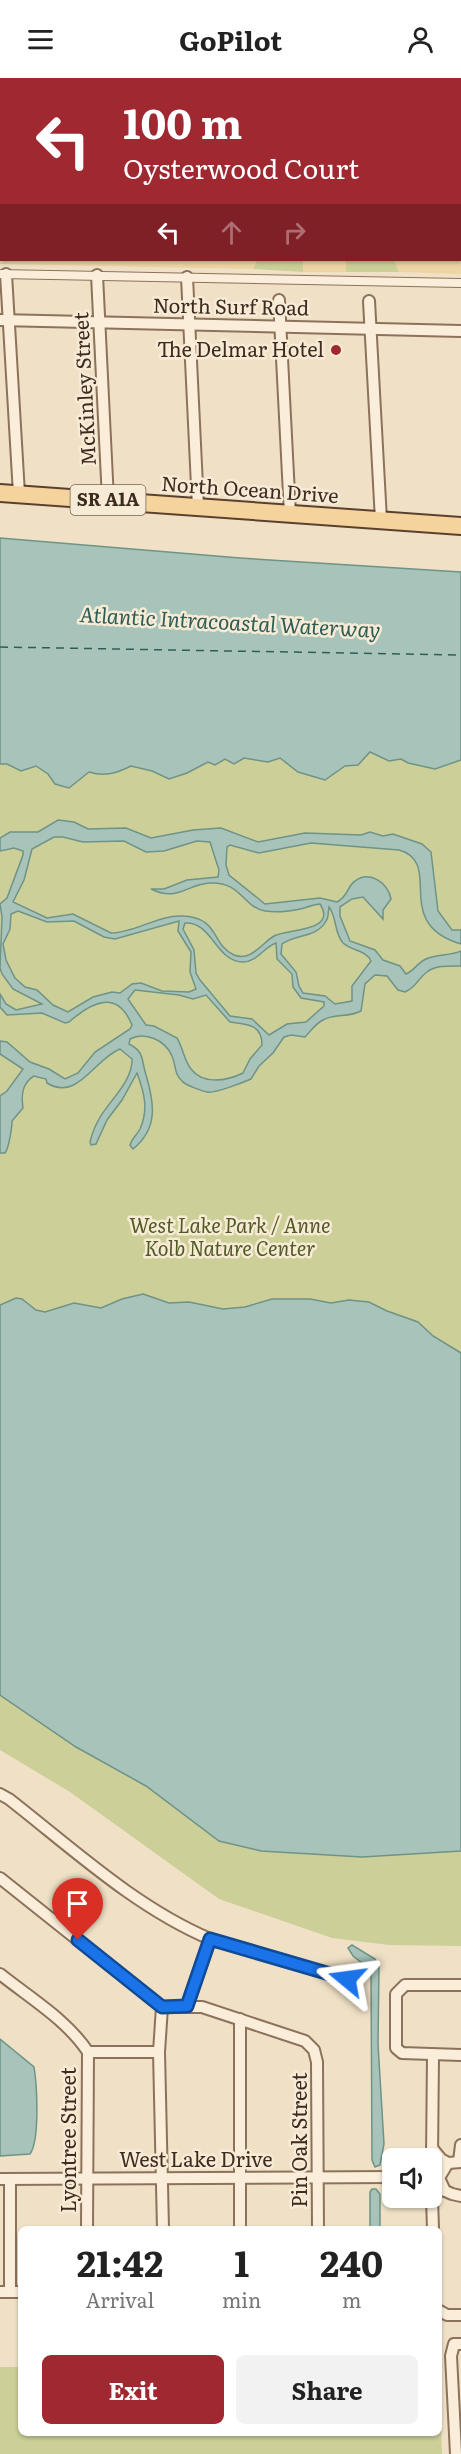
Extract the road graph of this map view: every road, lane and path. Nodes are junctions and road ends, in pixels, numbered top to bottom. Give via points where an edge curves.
1 (3, 274) edge
2 (97, 275) junction
3 (187, 277) junction
4 (461, 283) edge
5 (279, 300) dead end
6 (369, 301) dead end
7 (4, 320) edge
8 (99, 322) junction
9 (190, 325) junction
10 (281, 326) junction
11 (370, 328) junction
12 (461, 332) edge
13 (0, 493) edge
14 (19, 494) junction
15 (108, 501) junction
16 (198, 507) junction
17 (290, 514) junction
18 (381, 520) junction
19 (461, 525) edge
20 (0, 1794) edge
21 (0, 1878) edge
22 (210, 1939) junction
23 (0, 1974) edge
24 (347, 1979) dead end
25 (461, 1985) edge
26 (187, 2006) junction
27 (162, 2007) junction
28 (240, 2019) junction
29 (88, 2052) junction
30 (159, 2052) junction
31 (433, 2055) junction
32 (461, 2055) edge
33 (461, 2145) edge
34 (432, 2148) edge
35 (456, 2162) edge
36 (241, 2177) junction
37 (319, 2177) junction
38 (382, 2177) edge
39 (163, 2178) junction
40 (5, 2179) edge
41 (86, 2179) junction
42 (453, 2194) edge
43 (432, 2211) joint
44 (87, 2226) edge
45 (163, 2226) edge
46 (240, 2226) edge
47 (318, 2226) edge
48 (433, 2226) edge
49 (10, 2292) edge
50 (442, 2312) edge
51 (461, 2315) edge
52 (457, 2344) edge
53 (456, 2454) edge

1 - 2 street
1 - 7 street
2 - 3 street
2 - 8 street, McKinley Street
3 - 4 street
3 - 9 street
5 - 10 street
6 - 11 street
7 - 8 street, North Surf Road
7 - 14 street
8 - 9 street, North Surf Road
8 - 15 street, McKinley Street
9 - 10 street, North Surf Road
9 - 16 street
10 - 11 street, North Surf Road
10 - 17 street
11 - 12 street, North Surf Road
11 - 18 street
13 - 14 main road, North Ocean Drive / SR A1A
14 - 15 main road, North Ocean Drive / SR A1A
15 - 16 main road, North Ocean Drive / SR A1A
16 - 17 main road, North Ocean Drive / SR A1A
17 - 18 main road, North Ocean Drive / SR A1A
18 - 19 main road, North Ocean Drive / SR A1A
20 - 22 street via 156,1912
21 - 27 street
22 - 24 street
22 - 26 street
23 - 29 street via 66,2026
25 - 31 street via 405,1985 396,1994 396,2048 402,2053
26 - 27 street
26 - 28 street
27 - 30 street
28 - 36 street
28 - 37 street, Pin Oak Street via 305,2041 314,2050
29 - 30 street
29 - 41 street, Lyontree Street
30 - 39 street
31 - 32 street
31 - 34 street
33 - 35 street
35 - 42 street via 439,2178
36 - 37 street, West Lake Drive
36 - 39 street, West Lake Drive
36 - 46 street
37 - 38 street, West Lake Drive
37 - 47 street, Pin Oak Street
39 - 41 street, West Lake Drive
39 - 45 street
40 - 41 street, West Lake Drive
40 - 49 street
41 - 44 street, Lyontree Street
42 - 43 street via 440,2200
43 - 48 street
50 - 51 street
52 - 53 street via 451,2356

